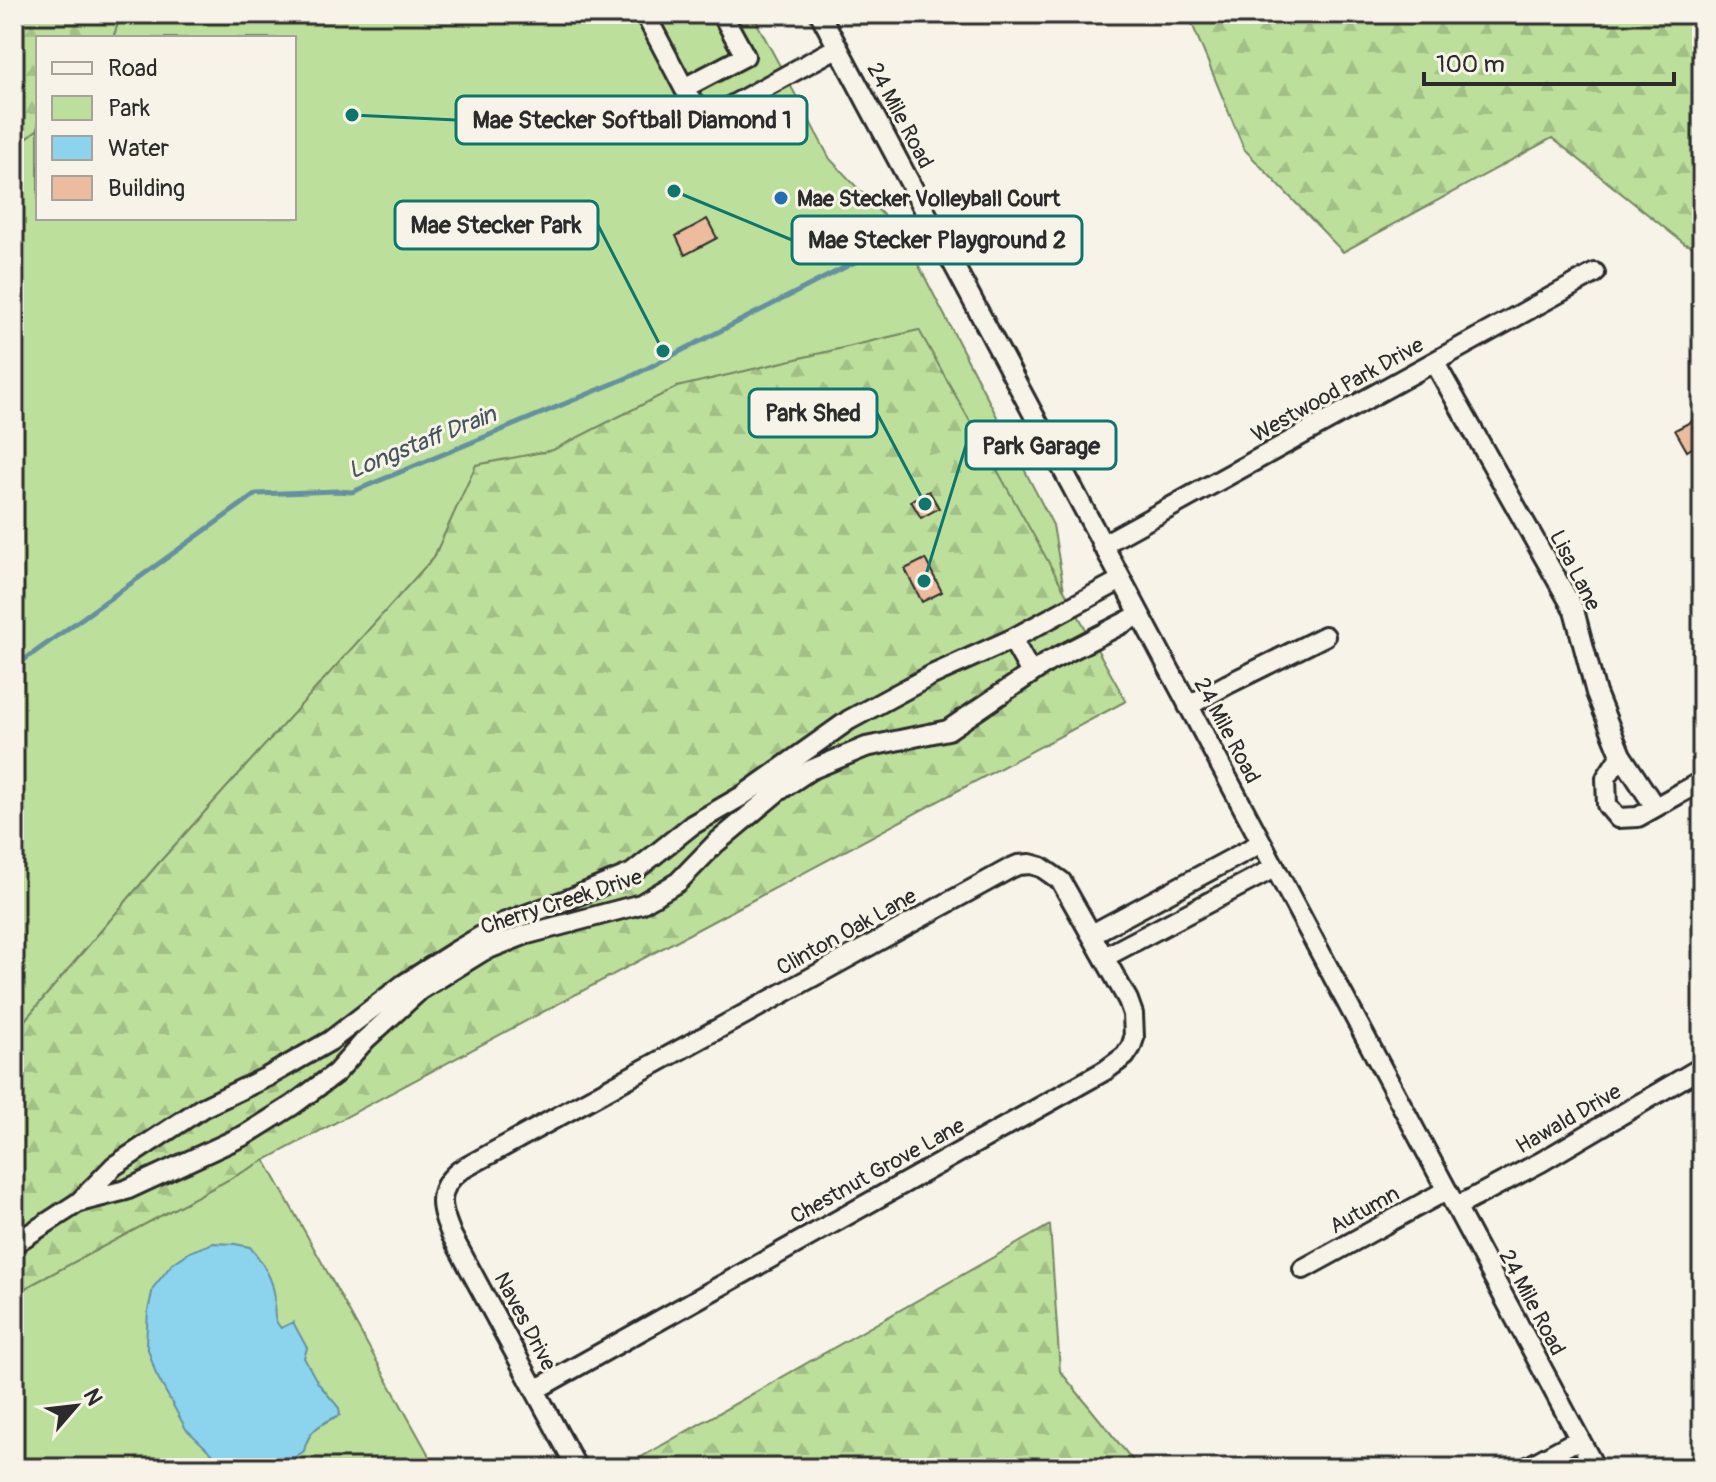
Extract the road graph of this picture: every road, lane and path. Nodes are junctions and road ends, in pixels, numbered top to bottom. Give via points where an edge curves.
1 (645, 14) edge
2 (722, 14) edge
3 (820, 14) edge
4 (838, 47) junction
5 (684, 88) junction
6 (1595, 273) dead end
7 (1435, 363) junction
8 (1102, 545) junction
9 (1121, 580) junction
10 (1139, 615) junction
11 (1325, 636) dead end
12 (1012, 639) junction
13 (1031, 673) junction
14 (1188, 706) junction
15 (1621, 755) junction
16 (780, 780) junction
17 (1702, 781) edge
18 (1655, 807) junction
19 (1261, 843) junction
20 (1274, 868) junction
21 (1092, 934) junction
22 (1105, 957) junction
23 (416, 984) junction
24 (1702, 1067) edge
25 (151, 1142) junction
26 (170, 1170) junction
27 (1447, 1190) junction
28 (442, 1195) joint
29 (79, 1202) junction
30 (1456, 1207) junction
31 (14, 1244) edge
32 (1303, 1269) dead end
33 (535, 1390) junction
34 (1579, 1439) junction
35 (577, 1468) edge
36 (1526, 1468) edge
37 (1595, 1468) edge

1 - 5 street
2 - 5 street via 745,56
3 - 4 street, 24 Mile Road
4 - 5 street via 722,111 717,121 697,108
4 - 8 street, 24 Mile Road
6 - 7 street, Westwood Park Drive
7 - 8 street, Westwood Park Drive
7 - 15 street, Lisa Lane via 1574,610 1596,693
8 - 9 street, 24 Mile Road
9 - 10 street, 24 Mile Road
9 - 12 street, Cherry Creek Drive
10 - 13 street, Cherry Creek Drive
10 - 14 street, 24 Mile Road
11 - 14 street
12 - 13 street
12 - 16 street, Cherry Creek Drive via 849,720
13 - 16 street, Cherry Creek Drive via 948,730 866,747
14 - 19 street, 24 Mile Road
15 - 18 street, Lisa Lane
15 - 18 street via 1606,778 1607,805 1618,818 1638,817
16 - 23 street, Cherry Creek Drive via 692,825 632,873 503,923
16 - 23 street, Cherry Creek Drive via 678,882 641,904 524,935
17 - 18 street
19 - 20 street, 24 Mile Road
19 - 21 street
20 - 22 street
20 - 27 street, 24 Mile Road
21 - 22 street, Chestnut Grove Lane
21 - 28 street, Clinton Oak Lane via 1061,881 1041,867 1018,865 459,1171
22 - 33 street, Chestnut Grove Lane via 1128,1000 1135,1027 1131,1047 1116,1063
23 - 25 street, Cherry Creek Drive via 330,1041 202,1108
23 - 26 street, Cherry Creek Drive via 336,1073 245,1135
24 - 30 street, Hawald Drive
25 - 26 street
25 - 29 street, Cherry Creek Drive via 114,1166
26 - 29 street, Cherry Creek Drive via 126,1190
27 - 30 street, 24 Mile Road
27 - 32 street, Autumn
28 - 33 street, Naves Drive via 452,1236
29 - 31 street, Cherry Creek Drive
30 - 34 street, 24 Mile Road
33 - 35 street, Naves Drive
34 - 36 street
34 - 37 street, 24 Mile Road

